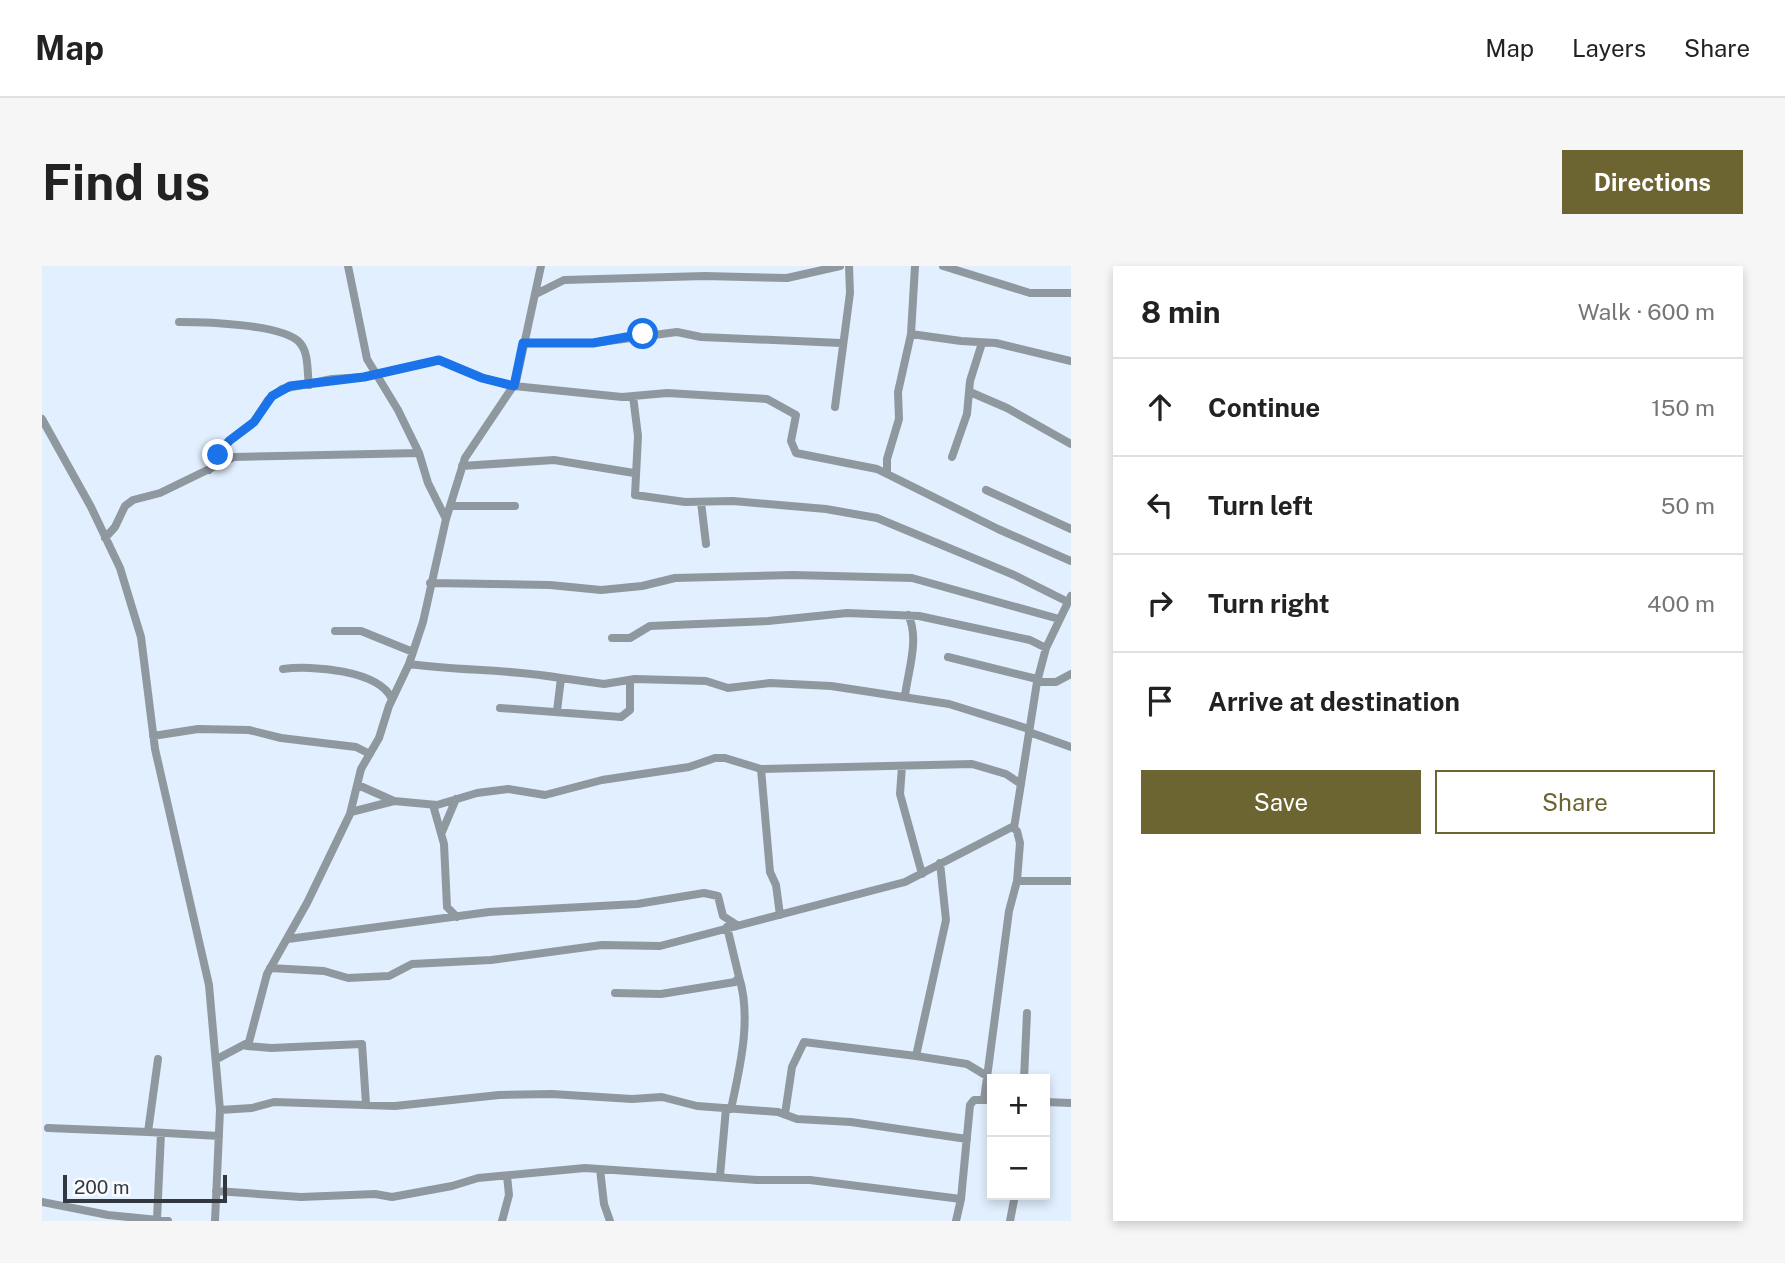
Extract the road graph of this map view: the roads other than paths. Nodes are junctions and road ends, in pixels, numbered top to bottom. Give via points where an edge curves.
1 (348, 266) edge
2 (541, 266) edge
3 (840, 266) edge
4 (849, 266) edge
5 (915, 266) edge
6 (943, 266) edge
7 (1071, 293) edge
8 (536, 294) junction
9 (179, 322) dead end
10 (911, 334) junction
11 (841, 342) junction
12 (523, 343) junction
13 (978, 344) junction
14 (1071, 361) edge
15 (377, 372) junction
16 (309, 385) junction
17 (514, 386) junction
18 (970, 392) junction
19 (632, 396) junction
20 (835, 407) dead end
21 (42, 419) edge
22 (1071, 444) edge
23 (419, 453) junction
24 (952, 457) dead end
25 (462, 466) junction
26 (209, 470) junction
27 (634, 473) junction
28 (887, 473) junction
29 (986, 489) dead end
30 (701, 502) junction
31 (450, 506) junction
32 (515, 506) dead end
33 (446, 519) junction
34 (1071, 529) edge
35 (106, 538) junction
36 (706, 544) dead end
37 (1071, 562) edge
38 (430, 583) junction
39 (1070, 599) edge
40 (911, 619) junction
41 (1059, 620) junction
42 (335, 631) dead end
43 (612, 638) dead end
44 (1046, 648) junction
45 (413, 652) junction
46 (948, 657) dead end
47 (409, 664) junction
48 (283, 669) dead end
49 (1071, 674) edge
50 (561, 678) junction
51 (1037, 681) junction
52 (630, 682) junction
53 (392, 693) junction
54 (905, 696) junction
55 (500, 708) dead end
56 (557, 711) junction
57 (1029, 730) junction
58 (153, 736) junction
59 (1071, 747) edge
60 (370, 754) junction
61 (902, 766) junction
62 (761, 769) junction
63 (1023, 770) junction
64 (1006, 774) junction
65 (1021, 784) junction
66 (358, 785) junction
67 (456, 799) junction
68 (394, 801) junction
69 (433, 805) junction
70 (351, 813) junction
71 (1014, 828) junction
72 (442, 833) junction
73 (940, 863) junction
74 (922, 874) junction
75 (1017, 881) junction
76 (1071, 881) edge
77 (780, 915) junction
78 (457, 917) junction
79 (737, 925) junction
80 (727, 927) junction
81 (288, 939) junction
82 (270, 968) junction
83 (739, 981) junction
84 (615, 993) dead end
85 (1027, 1013) dead end
86 (247, 1046) junction
87 (916, 1056) junction
88 (158, 1059) dead end
89 (217, 1059) junction
90 (987, 1074) edge
91 (1024, 1074) edge
92 (987, 1076) edge
93 (987, 1100) edge
94 (1050, 1102) edge
95 (1071, 1103) edge
96 (366, 1104) junction
97 (728, 1109) junction
98 (220, 1110) junction
99 (785, 1114) junction
100 (48, 1128) dead end
101 (148, 1132) junction
102 (162, 1133) junction
103 (219, 1136) junction
104 (967, 1139) junction
105 (600, 1169) junction
106 (507, 1175) junction
107 (720, 1176) junction
108 (216, 1191) junction
109 (961, 1199) junction
110 (1014, 1200) edge
111 (42, 1202) edge
112 (157, 1219) edge
113 (168, 1221) edge
114 (215, 1221) edge
115 (502, 1221) edge
116 (610, 1221) edge
117 (956, 1221) edge
118 (1010, 1221) edge

1 - 15 street via 367,359
2 - 8 street
3 - 8 street via 787,278 564,280
4 - 11 street via 850,293
5 - 10 street
6 - 7 street via 1030,293
8 - 12 street
9 - 16 street via 236,323 294,338 306,354
10 - 13 street
10 - 28 street
11 - 12 street via 701,337 677,332 593,343
11 - 20 street
12 - 17 street
13 - 14 street via 1013,346
13 - 18 street
15 - 16 street
15 - 17 street via 439,360
15 - 23 street
16 - 26 street via 290,386 272,396 254,422 229,441
17 - 19 street
17 - 25 street via 475,439
18 - 22 street
18 - 24 street
19 - 27 street via 638,436
19 - 28 street via 667,393 770,400 796,415 791,441 796,453
21 - 35 street
23 - 26 street via 240,456
23 - 33 street
25 - 27 street via 554,460
25 - 31 street
26 - 35 street via 133,500
27 - 30 street via 635,495
28 - 37 street
29 - 34 street
30 - 36 street
30 - 39 street via 826,509 877,518
31 - 32 street
31 - 33 street
33 - 38 street
35 - 58 street via 129,591 141,637
38 - 41 street via 601,590 675,578 912,578
38 - 45 street
39 - 41 street
40 - 43 street via 828,613 768,621 657,625 623,640
40 - 44 street via 919,616 1030,639
40 - 54 street
41 - 44 street
42 - 45 street via 361,631
44 - 51 street
45 - 47 street
46 - 51 street
47 - 50 street
47 - 53 street
48 - 53 street via 334,671 372,680
49 - 51 street via 1056,682
50 - 52 street via 604,684
50 - 56 street
51 - 57 street
52 - 54 street via 706,681 728,688 813,684
52 - 56 street via 631,707 624,717
53 - 60 street
54 - 57 street via 992,715
55 - 56 street
57 - 59 street
57 - 63 street
58 - 60 street via 198,729 249,730 356,747
58 - 89 street via 202,948
60 - 66 street
61 - 62 street
61 - 64 street via 972,764
61 - 74 street via 900,794
62 - 67 street via 715,758 545,795 508,789
62 - 77 street via 770,872
63 - 64 street
63 - 65 street
64 - 65 street
65 - 71 street
66 - 68 street
66 - 70 street
67 - 69 street
67 - 72 street
68 - 69 street
68 - 70 street
69 - 72 street
70 - 81 street
71 - 73 street
71 - 75 street via 1020,843
72 - 78 street via 447,906
73 - 74 street
73 - 87 street via 946,920
74 - 77 street
75 - 76 street
75 - 90 street
77 - 79 street
78 - 79 street via 637,904 704,893 718,896 723,916
78 - 81 street
79 - 80 street
80 - 82 street via 660,946 602,945 491,960 412,964 389,976 348,978 324,971
80 - 83 street
81 - 82 street
82 - 86 street
83 - 84 street via 685,992
83 - 97 street via 745,1002 742,1049
85 - 91 street
86 - 89 street
86 - 96 street via 362,1044
87 - 92 street via 967,1064
87 - 99 street via 804,1042 792,1067
88 - 101 street
89 - 98 street
93 - 104 street via 971,1102
94 - 95 street
96 - 97 street via 395,1107 552,1094 673,1098
96 - 98 street via 274,1102
97 - 99 street
97 - 107 street
98 - 103 street
99 - 104 street
100 - 101 street
101 - 102 street
102 - 103 street
102 - 112 street
103 - 108 street
104 - 109 street
105 - 106 street
105 - 107 street
105 - 116 street
106 - 108 street via 392,1197
106 - 115 street via 509,1195
107 - 109 street via 810,1180
108 - 114 street
109 - 117 street
110 - 118 street
111 - 112 street
112 - 113 street

